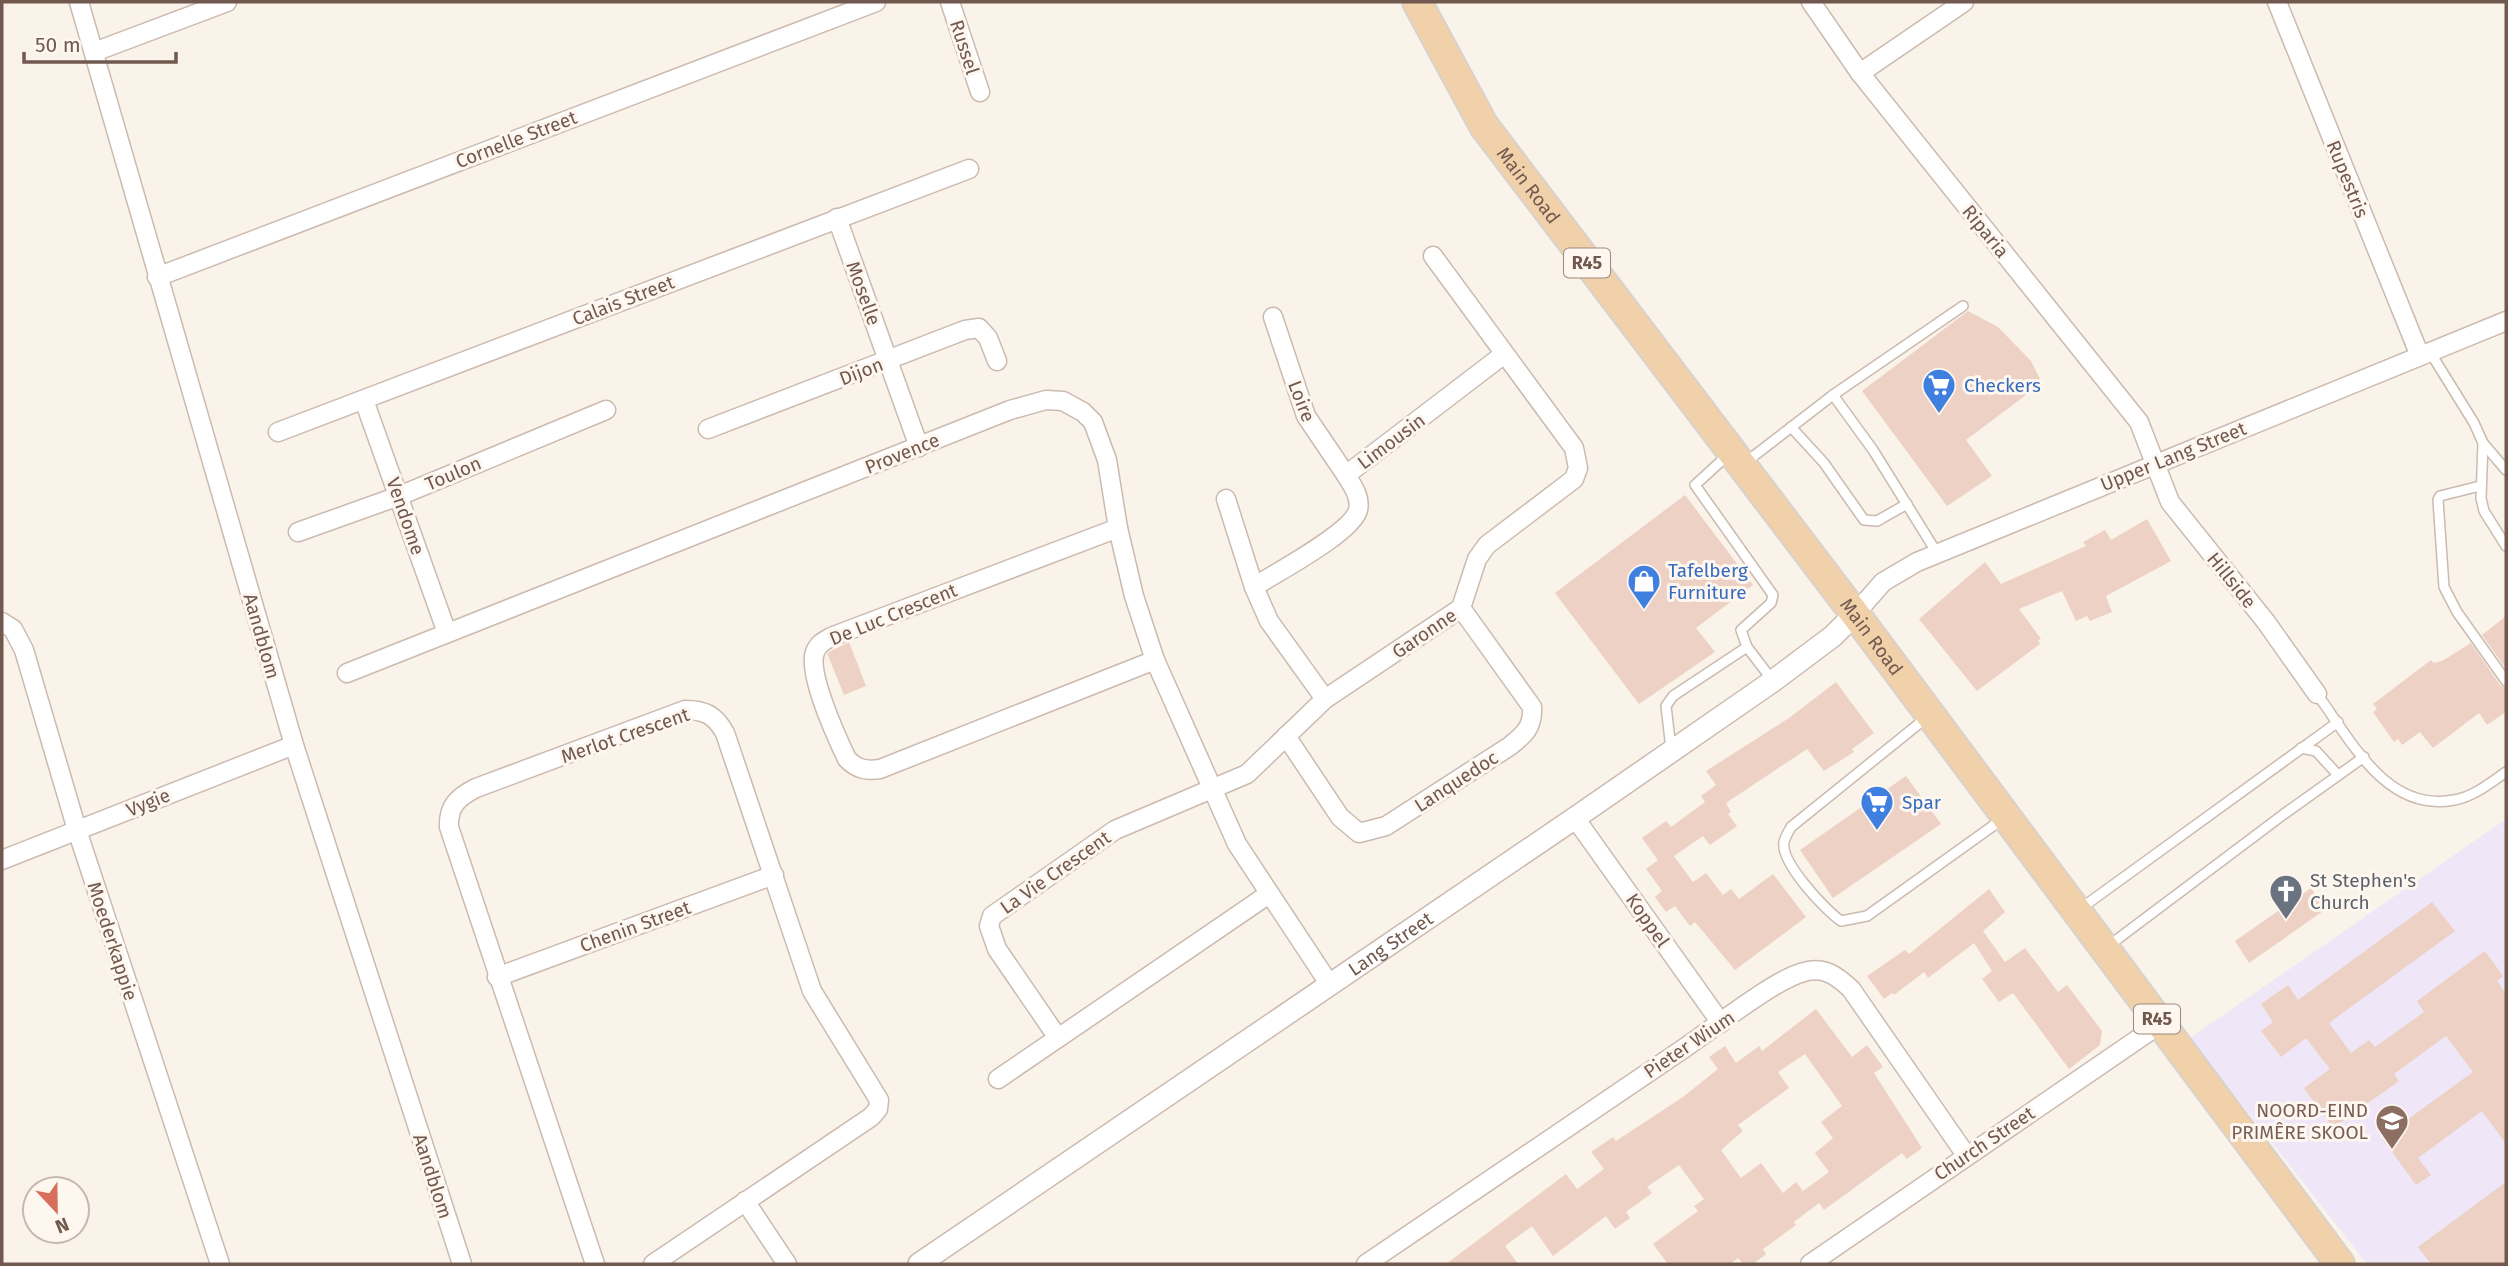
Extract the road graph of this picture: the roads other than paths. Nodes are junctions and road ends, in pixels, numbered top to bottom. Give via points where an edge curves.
1 (79, 2) edge
2 (227, 2) edge
3 (876, 2) edge
4 (950, 2) edge
5 (1417, 2) edge
6 (1811, 2) edge
7 (1964, 2) edge
8 (2277, 2) edge
9 (94, 52) junction
10 (1860, 73) junction
11 (980, 92) dead end
12 (969, 169) dead end
13 (837, 218) junction
14 (1433, 256) dead end
15 (157, 277) junction
16 (1964, 306) dead end
17 (1273, 317) dead end
18 (2506, 321) edge
19 (2425, 354) junction
20 (1503, 355) junction
21 (888, 361) junction
22 (997, 361) dead end
23 (1833, 394) junction
24 (364, 400) junction
25 (606, 410) dead end
26 (1791, 427) junction
27 (708, 429) dead end
28 (278, 432) dead end
29 (2483, 443) junction
30 (919, 447) junction
31 (1736, 459) junction
32 (2156, 463) junction
33 (2506, 470) edge
34 (1346, 475) junction
35 (2480, 486) junction
36 (399, 496) junction
37 (1226, 499) dead end
38 (1907, 504) junction
39 (1118, 528) junction
40 (298, 532) dead end
41 (2506, 545) edge
42 (1937, 554) junction
43 (1254, 587) junction
44 (1461, 608) junction
45 (1856, 614) junction
46 (2, 622) edge
47 (447, 634) junction
48 (1747, 646) junction
49 (1155, 660) junction
50 (347, 673) dead end
51 (1773, 681) junction
52 (2506, 681) edge
53 (2317, 694) joint
54 (1325, 699) junction
55 (1930, 715) junction
56 (2338, 722) junction
57 (1286, 736) junction
58 (294, 745) junction
59 (2301, 748) junction
60 (1671, 751) junction
61 (2364, 757) junction
62 (2506, 772) edge
63 (2338, 775) junction
64 (1212, 791) junction
65 (2006, 817) junction
66 (1575, 818) junction
67 (77, 830) junction
68 (2, 860) edge
69 (774, 875) junction
70 (1269, 894) junction
71 (2076, 912) junction
72 (2104, 949) junction
73 (497, 977) junction
74 (1330, 985) junction
75 (1721, 1023) junction
76 (2160, 1024) junction
77 (1059, 1038) junction
78 (998, 1079) dead end
79 (1966, 1155) junction
80 (745, 1201) junction
81 (220, 1264) edge
82 (462, 1264) edge
83 (595, 1264) edge
84 (653, 1264) edge
85 (788, 1264) edge
86 (919, 1264) edge
87 (1366, 1264) edge
88 (1810, 1264) edge
89 (2340, 1264) edge

1 - 9 street, Aandblom
2 - 9 street
3 - 15 street, Cornelle Street
4 - 11 street, Russel
5 - 31 main road, Main Road / R45 via 1484,126
6 - 10 street, Riparia
7 - 10 street
8 - 19 street, Rupestris
9 - 15 street, Aandblom
10 - 32 street, Riparia via 2140,422
12 - 13 street, Calais Street
13 - 21 street, Moselle
13 - 24 street, Calais Street
14 - 20 street, Garonne
15 - 58 street, Aandblom
16 - 23 lane
17 - 34 street, Loire via 1306,416
18 - 19 street, Upper Lang Street
19 - 29 lane
19 - 32 street, Upper Lang Street
20 - 34 street, Limousin
20 - 44 street, Garonne via 1574,448 1578,468 1568,485 1487,545 1477,559
21 - 22 street, Dijon via 974,328 984,331
21 - 27 street, Dijon
21 - 30 street, Moselle
23 - 26 lane
23 - 38 lane
24 - 28 street, Calais Street
24 - 36 street, Vendome
25 - 36 street, Toulon
26 - 31 lane
26 - 38 lane via 1824,463 1864,520 1877,521
29 - 33 lane
29 - 35 lane
30 - 39 street, Provence via 1028,404 1046,400 1073,405 1100,435
30 - 47 street, Provence
31 - 45 main road, Main Road / R45
31 - 48 lane via 1695,483 1773,595 1771,603 1741,629
32 - 42 street, Upper Lang Street
32 - 53 street, Hillside via 2181,517
34 - 43 street, Limousin via 1358,499 1355,517
35 - 41 lane via 2484,511
35 - 52 lane via 2438,500 2445,587 2457,612
36 - 40 street, Toulon
36 - 47 street, Vendome
37 - 43 street
38 - 42 lane
39 - 49 street, Provence
39 - 49 street, De Luc Crescent via 831,637 815,653 816,676 847,759 867,771
42 - 45 street, Upper Lang Street via 1883,582
43 - 54 street via 1269,621
44 - 54 street, Garonne
44 - 57 street, Lanquedoc via 1532,707 1526,732 1510,746 1386,826 1359,833 1340,817
45 - 51 street, Lang Street
45 - 55 main road, Main Road / R45
46 - 67 street, Moederkappie via 13,629 24,650
47 - 50 street, Provence
48 - 51 lane
48 - 60 lane via 1668,701
49 - 64 street, Provence
51 - 60 street, Lang Street
53 - 56 lane
54 - 57 street, Garonne
55 - 65 main road, Main Road / R45
55 - 65 lane via 1791,827 1783,843 1794,869 1826,911 1841,921 1853,921 1889,903
56 - 59 lane
56 - 61 lane
57 - 64 street, Garonne via 1247,774
58 - 67 street, Vygie
58 - 82 street, Aandblom
59 - 63 lane via 2316,751
59 - 71 lane
60 - 66 street, Lang Street
61 - 62 lane via 2395,791 2435,802 2475,793
61 - 63 lane
63 - 72 lane
64 - 70 street via 1237,844
64 - 77 street, La Vie Crescent via 1115,830 992,916 989,926 997,949
65 - 71 main road, Main Road / R45
66 - 74 street, Lang Street
66 - 75 street, Koppel
67 - 68 street, Vygie
67 - 81 street, Moederkappie
69 - 73 street, Chenin Street
69 - 73 street, Merlot Crescent via 724,733 710,715 685,710 476,788 453,804 449,827
69 - 80 street, Merlot Crescent via 812,990 879,1100 871,1117
70 - 74 street
70 - 77 street
71 - 72 main road, Main Road / R45
72 - 76 main road, Main Road / R45
73 - 83 street, Merlot Crescent
74 - 86 street, Lang Street
75 - 79 street, Pieter Wium via 1804,972 1823,970 1837,976 1851,989
75 - 87 street, Pieter Wium
76 - 79 street, Church Street
76 - 89 main road, Main Road / R45
77 - 78 street
79 - 88 street, Church Street
80 - 84 street, Merlot Crescent
80 - 85 street

